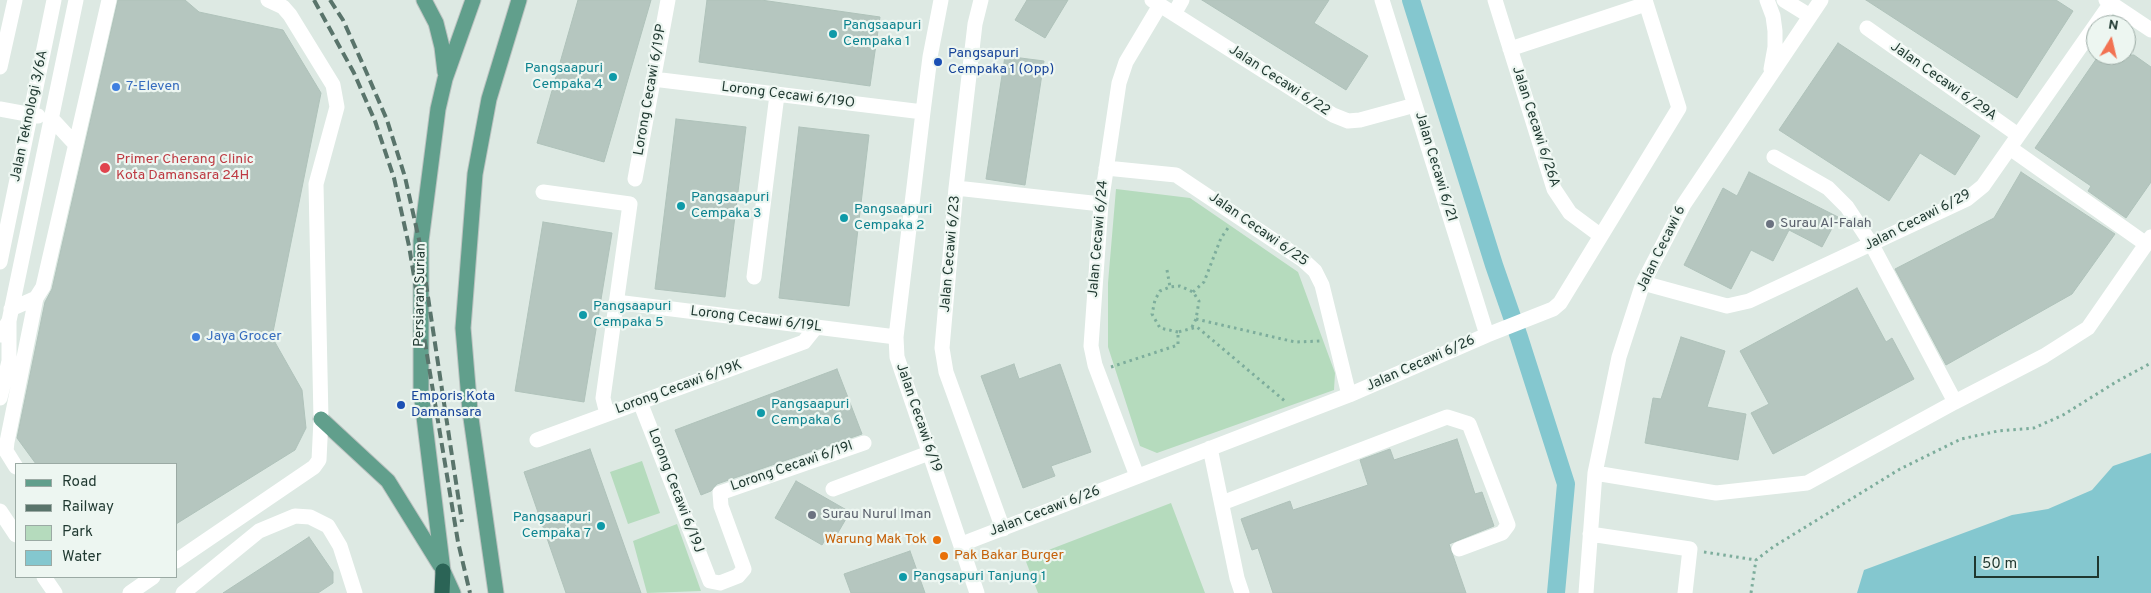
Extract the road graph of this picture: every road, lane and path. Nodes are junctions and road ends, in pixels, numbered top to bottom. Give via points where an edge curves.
1 (15, 0) edge
2 (54, 0) edge
3 (76, 0) edge
4 (109, 0) edge
5 (268, 0) edge
6 (424, 0) edge
7 (473, 0) edge
8 (519, 0) edge
9 (668, 0) edge
10 (941, 0) edge
11 (980, 0) edge
12 (1182, 0) edge
13 (1382, 0) edge
14 (1495, 0) edge
15 (1767, 0) edge
16 (1784, 0) edge
17 (1821, 0) edge
18 (1156, 2) edge
19 (1645, 2) edge
20 (2108, 2) edge
21 (1174, 14) junction
22 (1810, 16) junction
23 (5, 23) edge
24 (1867, 28) dead end
25 (2151, 30) edge
26 (1510, 49) junction
27 (0, 66) edge
28 (445, 79) junction
29 (653, 79) junction
30 (1766, 82) junction
31 (777, 94) junction
32 (1415, 105) junction
33 (0, 109) edge
34 (923, 112) junction
35 (30, 115) junction
36 (52, 119) junction
37 (2014, 142) junction
38 (76, 144) junction
39 (1774, 157) dead end
40 (1106, 168) junction
41 (635, 179) dead end
42 (956, 188) junction
43 (543, 192) dead end
44 (1101, 204) junction
45 (1237, 215) junction
46 (1601, 236) junction
47 (2148, 240) edge
48 (1872, 244) junction
49 (0, 262) edge
50 (1167, 270) dead end
51 (754, 277) dead end
52 (1643, 283) junction
53 (1170, 287) junction
54 (1193, 292) junction
55 (36, 298) junction
56 (616, 302) junction
57 (10, 315) junction
58 (1196, 319) junction
59 (816, 328) junction
60 (1191, 329) junction
61 (1178, 332) junction
62 (0, 335) edge
63 (1487, 335) junction
64 (896, 337) junction
65 (1336, 341) junction
66 (2151, 363) edge
67 (1098, 372) junction
68 (1349, 395) junction
69 (0, 398) edge
70 (640, 402) junction
71 (1954, 402) junction
72 (607, 414) junction
73 (1300, 414) junction
74 (321, 419) junction
75 (538, 440) dead end
76 (864, 443) dead end
77 (1210, 448) junction
78 (929, 453) junction
79 (15, 465) edge
80 (1595, 473) junction
81 (1137, 476) junction
82 (833, 489) dead end
83 (1222, 503) junction
84 (0, 512) edge
85 (1003, 529) junction
86 (15, 534) edge
87 (1590, 534) junction
88 (962, 544) junction
89 (1459, 549) dead end
90 (1690, 549) junction
91 (178, 560) edge
92 (1756, 560) junction
93 (443, 571) junction
94 (152, 578) edge
95 (710, 581) joint
96 (130, 593) edge
97 (182, 593) edge
98 (355, 593) edge
99 (442, 593) edge
100 (453, 593) edge
101 (496, 593) edge
102 (977, 593) edge
103 (1242, 593) edge
104 (1586, 593) edge
105 (1685, 593) edge
106 (1751, 593) edge

1 - 23 street
2 - 35 street, Jalan Teknologi 3/6A
3 - 36 street, Jalan Teknologi 3/6A
4 - 38 street
5 - 74 street via 283,7 290,16 332,85 337,107 316,184
6 - 28 main road via 438,31
7 - 28 main road, Persiaran Surian
8 - 101 main road via 489,99 475,174 463,328 470,411
9 - 29 street, Lorong Cecawi 6/19P
10 - 34 street, Jalan Cecawi 6/19
11 - 42 street, Jalan Cecawi 6/23
12 - 21 street
13 - 32 street, Jalan Cecawi 6/21
14 - 26 street, Jalan Cecawi 6/26A
15 - 30 street via 1773,16 1775,48
16 - 22 street
17 - 22 street, Jalan Cecawi 6
18 - 21 street, Jalan Cecawi 6/22
18 - 40 street, Jalan Cecawi 6/24 via 1121,76
19 - 26 street
19 - 46 street, Jalan Cecawi 6/26 via 1679,108
20 - 25 street
20 - 37 street, Jalan Cecawi 6/29
21 - 32 street, Jalan Cecawi 6/22 via 1333,115 1348,121
22 - 30 street, Jalan Cecawi 6
23 - 27 street
24 - 37 street, Jalan Cecawi 6/29A
26 - 46 street, Jalan Cecawi 6/26A via 1554,189 1570,213
28 - 93 main road, Persiaran Surian via 438,109 421,241 420,327 421,392
29 - 31 street, Lorong Cecawi 6/19O
29 - 41 street, Lorong Cecawi 6/19P
30 - 52 street, Jalan Cecawi 6 via 1684,204
31 - 34 street, Lorong Cecawi 6/19O
31 - 51 street
32 - 63 street, Jalan Cecawi 6/21
33 - 35 street
34 - 64 street, Jalan Cecawi 6/19
35 - 36 street
35 - 49 street, Jalan Teknologi 3/6A
36 - 38 street
36 - 57 street, Jalan Teknologi 3/6A
37 - 47 street, Jalan Cecawi 6/29A
37 - 48 street, Jalan Cecawi 6/29 via 1983,186 1967,199
38 - 55 street via 43,286
39 - 48 street via 1828,188 1847,207
40 - 44 street, Jalan Cecawi 6/24
40 - 45 street, Jalan Cecawi 6/25 via 1176,175
42 - 44 street
42 - 85 street, Jalan Cecawi 6/23 via 942,348 946,372
43 - 56 street via 630,204
44 - 67 street, Jalan Cecawi 6/24 via 1090,346
45 - 54 path via 1221,238 1204,282
45 - 65 street, Jalan Cecawi 6/25 via 1315,271 1322,285
46 - 63 street, Jalan Cecawi 6/26 via 1560,303 1553,309
47 - 71 street via 2088,328 2044,356
48 - 52 street, Jalan Cecawi 6/29 via 1749,301 1727,306
48 - 71 street
50 - 53 path
52 - 80 street, Jalan Cecawi 6 via 1619,357
53 - 54 path via 1180,286
53 - 61 path via 1160,291 1152,314 1160,328
54 - 58 path via 1199,301
55 - 57 street
55 - 79 street via 7,442 6,451
56 - 59 street, Lorong Cecawi 6/19L
56 - 72 street via 603,398
57 - 62 street, Jalan Teknologi 3/6A
57 - 69 street via 9,361
58 - 60 path
58 - 65 path via 1295,342
59 - 64 street, Lorong Cecawi 6/19L
59 - 70 street, Lorong Cecawi 6/19K via 804,342
60 - 61 path
60 - 73 path via 1197,327
61 - 67 path via 1178,345
63 - 68 street, Jalan Cecawi 6/26
64 - 78 street, Jalan Cecawi 6/19 via 897,357
65 - 68 street, Jalan Cecawi 6/25
66 - 92 path via 2063,415 2034,428 1961,439 1900,469
67 - 81 street, Jalan Cecawi 6/24
68 - 73 street, Jalan Cecawi 6/26
70 - 72 street, Lorong Cecawi 6/19K
70 - 95 street, Lorong Cecawi 6/19J
71 - 80 street via 1807,483 1716,493
72 - 75 street, Lorong Cecawi 6/19K
73 - 77 street, Jalan Cecawi 6/26
74 - 91 street via 319,460 314,467
74 - 93 main road via 388,481
76 - 95 street, Lorong Cecawi 6/19I via 720,493 721,506 744,569 738,576 720,583
77 - 81 street, Jalan Cecawi 6/26
77 - 83 street
78 - 82 street
78 - 88 street, Jalan Cecawi 6/19
80 - 87 street, Jalan Cecawi 6
81 - 85 street, Jalan Cecawi 6/26
83 - 89 street via 1447,417 1469,424 1508,525 1502,533
83 - 103 street
84 - 86 street
85 - 88 street, Jalan Cecawi 6/26
87 - 90 street
87 - 104 street, Jalan Cecawi 6
88 - 102 street, Jalan Cecawi 6/19
90 - 92 path
90 - 105 street
92 - 106 path
93 - 99 highway
93 - 100 main road, Persiaran Surian
94 - 96 street
97 - 98 street via 259,531 295,516 318,520 328,526 340,546

